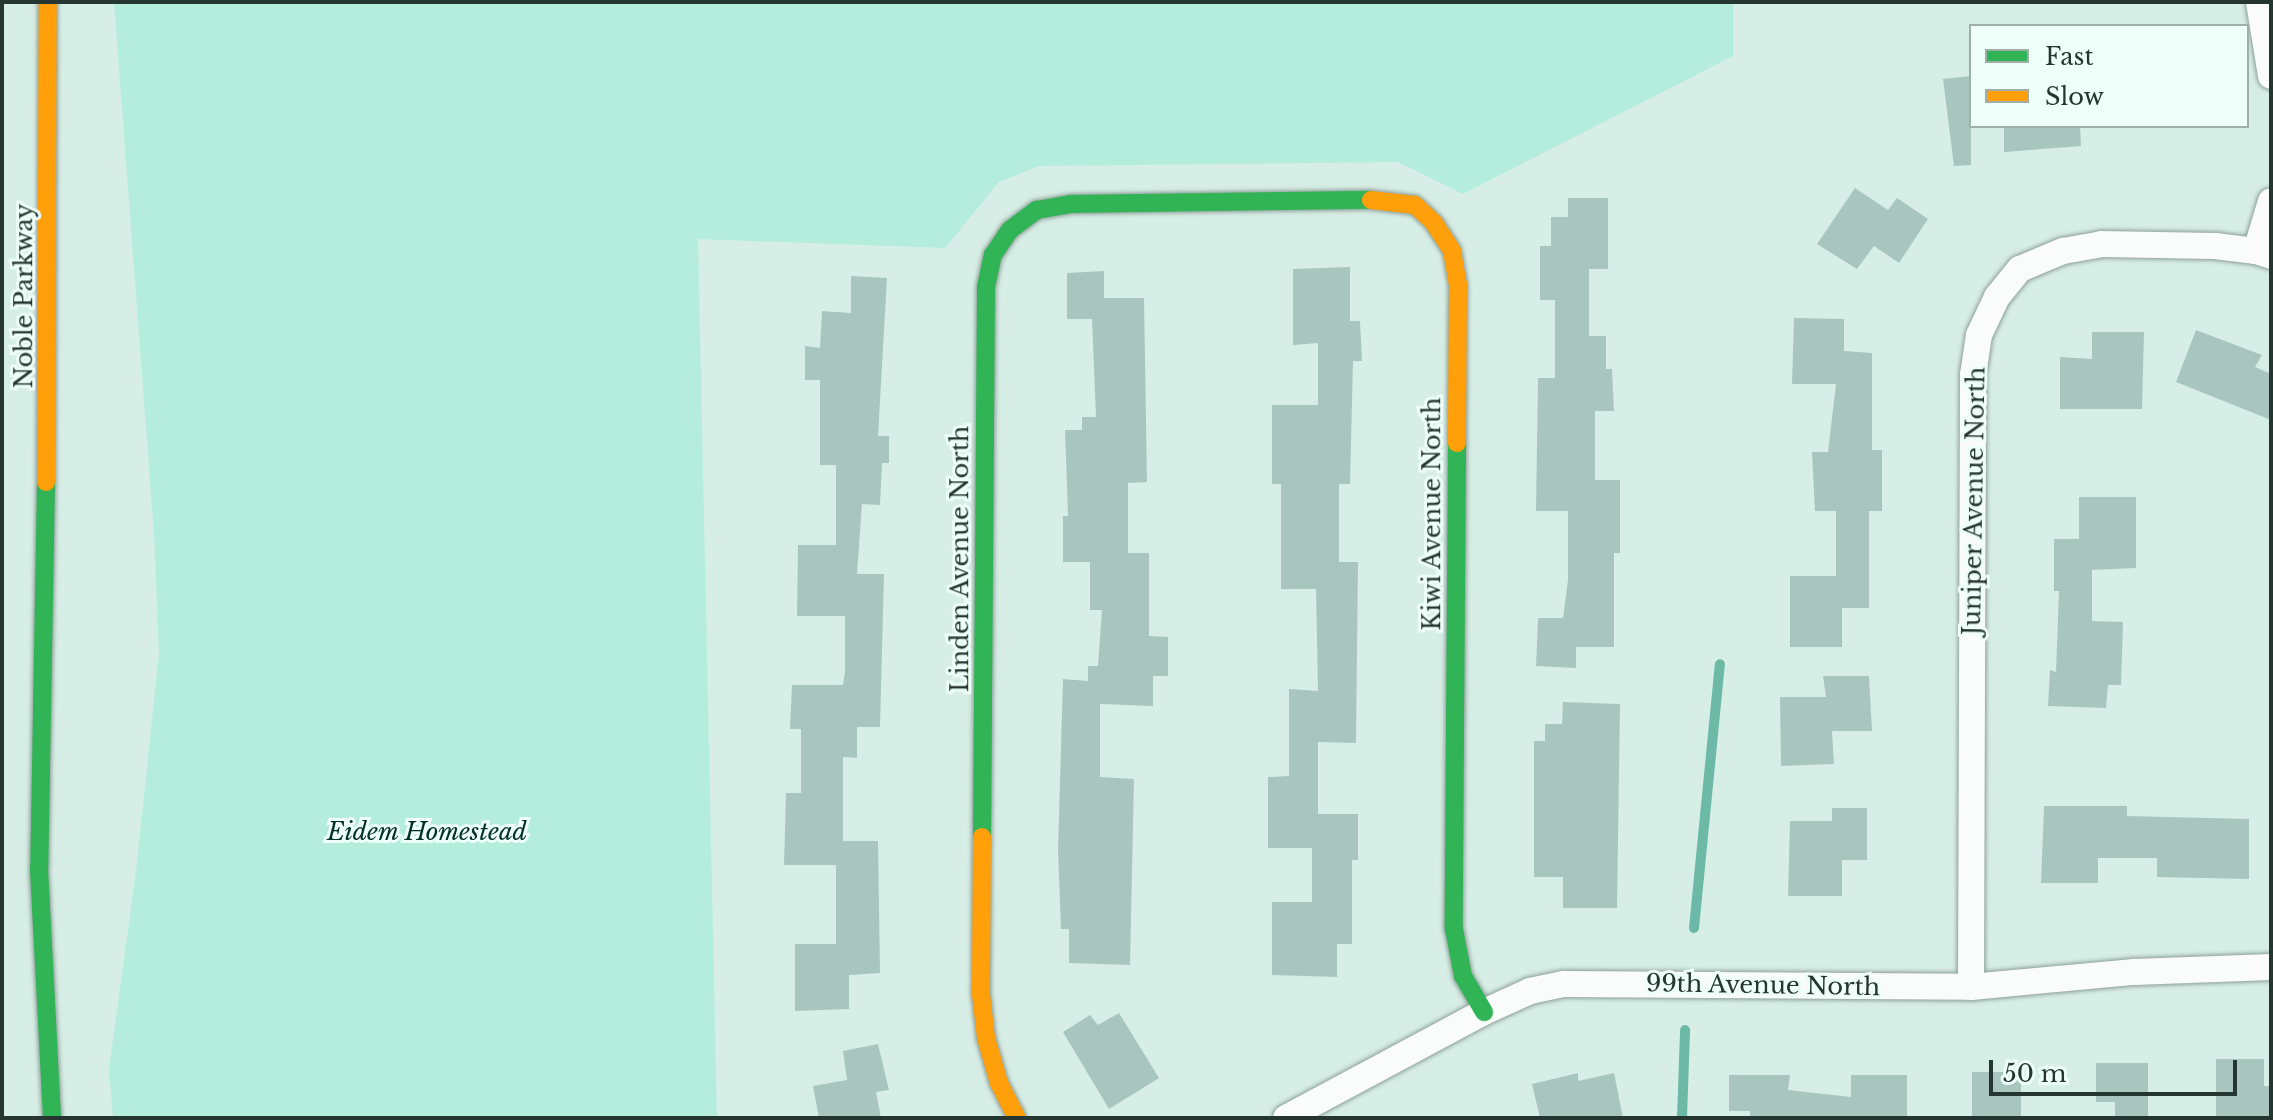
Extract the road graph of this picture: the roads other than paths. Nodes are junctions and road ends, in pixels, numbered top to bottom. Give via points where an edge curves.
1 (48, 2) edge
2 (2259, 2) edge
3 (2271, 76) edge
4 (2271, 201) edge
5 (1234, 202) joint
6 (2264, 254) edge
7 (2271, 967) edge
8 (1971, 987) junction
9 (1484, 1012) junction
10 (52, 1118) edge
11 (1017, 1118) edge
12 (1286, 1118) edge

1 - 10 street, Noble Parkway via 48,389 39,869
2 - 3 street
4 - 6 street
5 - 9 street, Kiwi Avenue North via 1374,200 1415,205 1452,251 1458,284 1454,929 1463,976
5 - 11 street, Linden Avenue North via 1070,204 1037,210 1010,230 993,255 986,287 981,994 999,1083
6 - 8 street, Juniper Avenue North via 2101,244 2063,251 2020,269 1997,297 1979,335 1973,375
7 - 8 street, 99th Avenue North via 2134,972
8 - 9 street, 99th Avenue North via 1564,984 1530,991
9 - 12 street, 99th Avenue North

